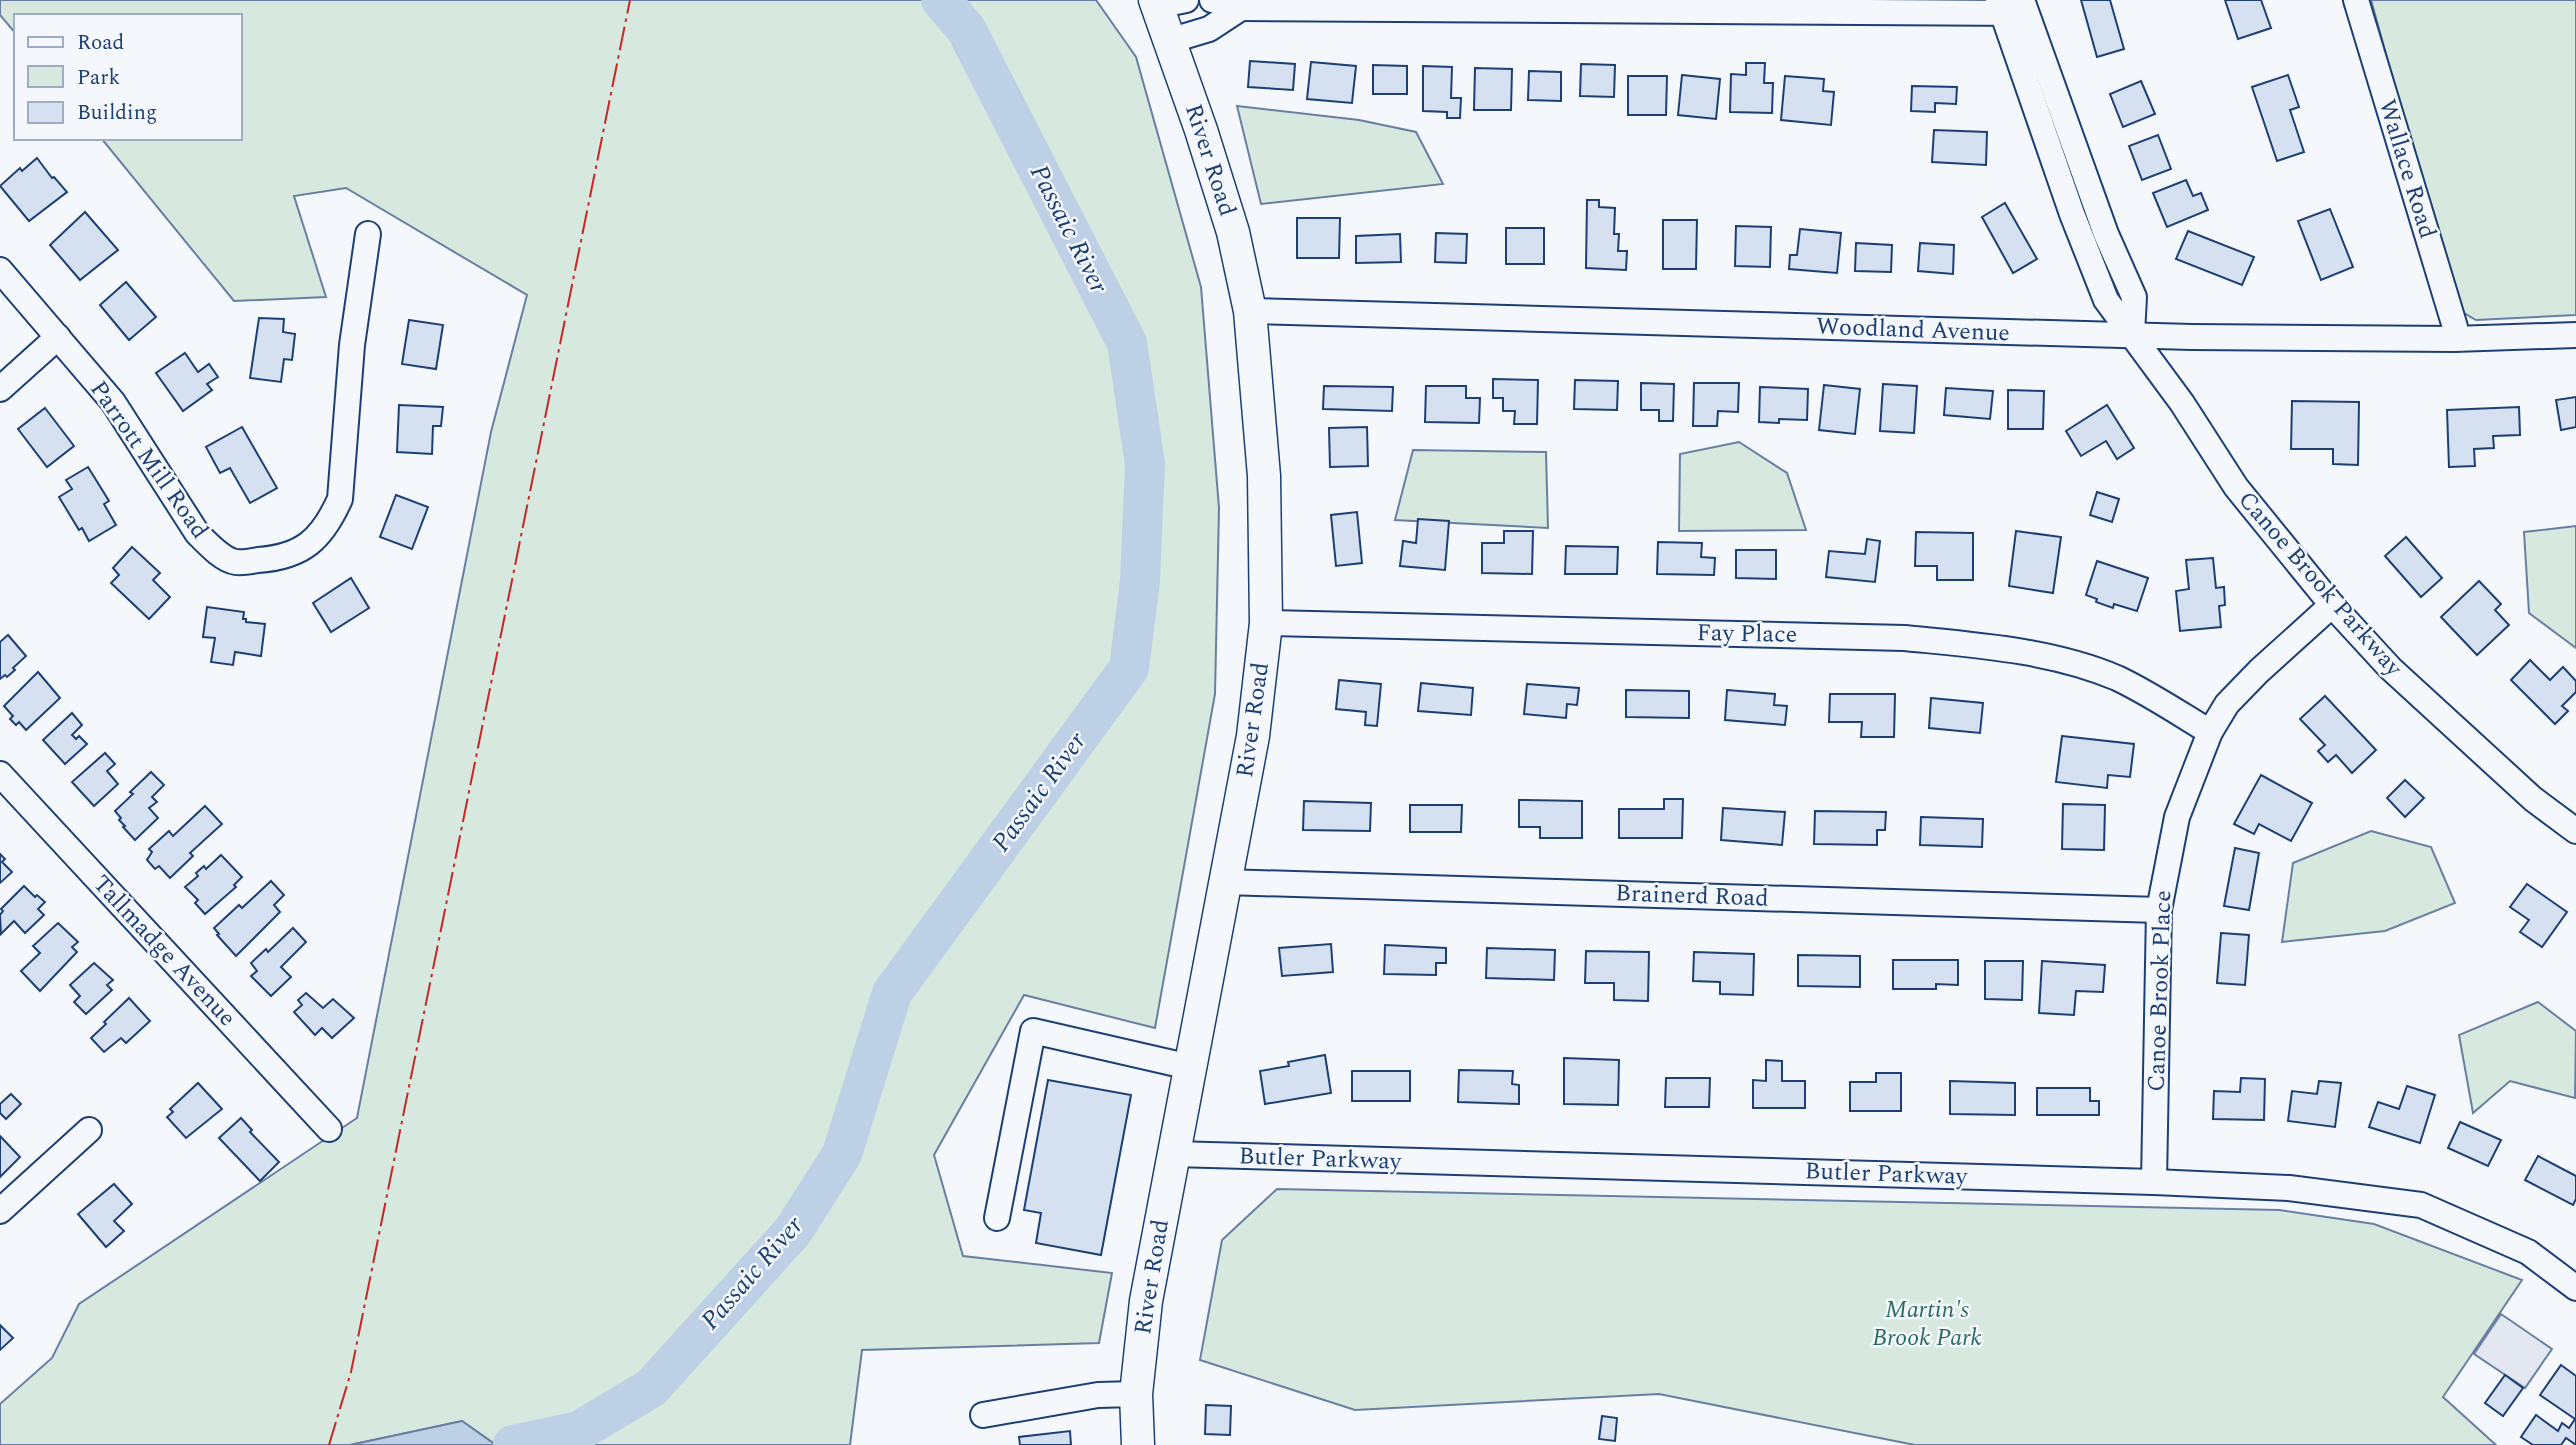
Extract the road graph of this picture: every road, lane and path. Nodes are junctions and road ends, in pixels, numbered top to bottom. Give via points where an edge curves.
1 (1212, 0) edge
2 (2356, 0) edge
3 (1162, 2) edge
4 (2012, 6) edge
5 (1241, 8) junction
6 (1169, 40) junction
7 (368, 234) dead end
8 (0, 270) edge
9 (1250, 311) junction
10 (2132, 333) junction
11 (2576, 335) edge
12 (58, 337) junction
13 (2454, 339) junction
14 (0, 389) edge
15 (2332, 606) junction
16 (1266, 623) junction
17 (2210, 732) junction
18 (0, 774) edge
19 (2576, 831) edge
20 (1225, 883) junction
21 (2159, 910) junction
22 (1190, 1067) junction
23 (329, 1129) dead end
24 (89, 1130) dead end
25 (1174, 1154) junction
26 (2154, 1182) junction
27 (0, 1211) edge
28 (997, 1218) dead end
29 (2576, 1288) edge
30 (1136, 1394) junction
31 (983, 1415) dead end
32 (1138, 1445) edge

1 - 5 street
2 - 13 street, Wallace Road via 2455,327
3 - 6 main road, River Road
4 - 5 street
4 - 10 street via 2133,296
5 - 6 street via 1209,29
6 - 9 main road, River Road via 1233,232
7 - 12 street, Parrott Mill Road via 352,345 340,499 330,521 310,545 282,558 235,562 204,540 113,402
8 - 12 street, Parrott Mill Road
9 - 10 street, Woodland Avenue
9 - 16 main road, River Road via 1264,476
10 - 13 street, Woodland Avenue
10 - 15 street, Canoe Brook Parkway via 2236,487
11 - 13 street, Woodland Avenue
12 - 14 street
15 - 17 street, Canoe Brook Place via 2227,704
15 - 19 street, Canoe Brook Parkway via 2452,727
16 - 17 street, Fay Place via 1905,638 1986,647 2025,652 2117,678
16 - 20 main road, River Road via 1253,736
17 - 21 street, Canoe Brook Place via 2177,817
18 - 23 street, Tallmadge Avenue
20 - 21 street, Brainerd Road
20 - 22 main road, River Road
21 - 26 street, Canoe Brook Place
22 - 25 main road, River Road
22 - 28 street via 1032,1031
24 - 27 street
25 - 26 street, Butler Parkway
25 - 30 main road, River Road via 1146,1301
26 - 29 street, Butler Parkway via 2289,1188 2421,1205 2528,1252
30 - 31 street via 1098,1395
30 - 32 main road, River Road

